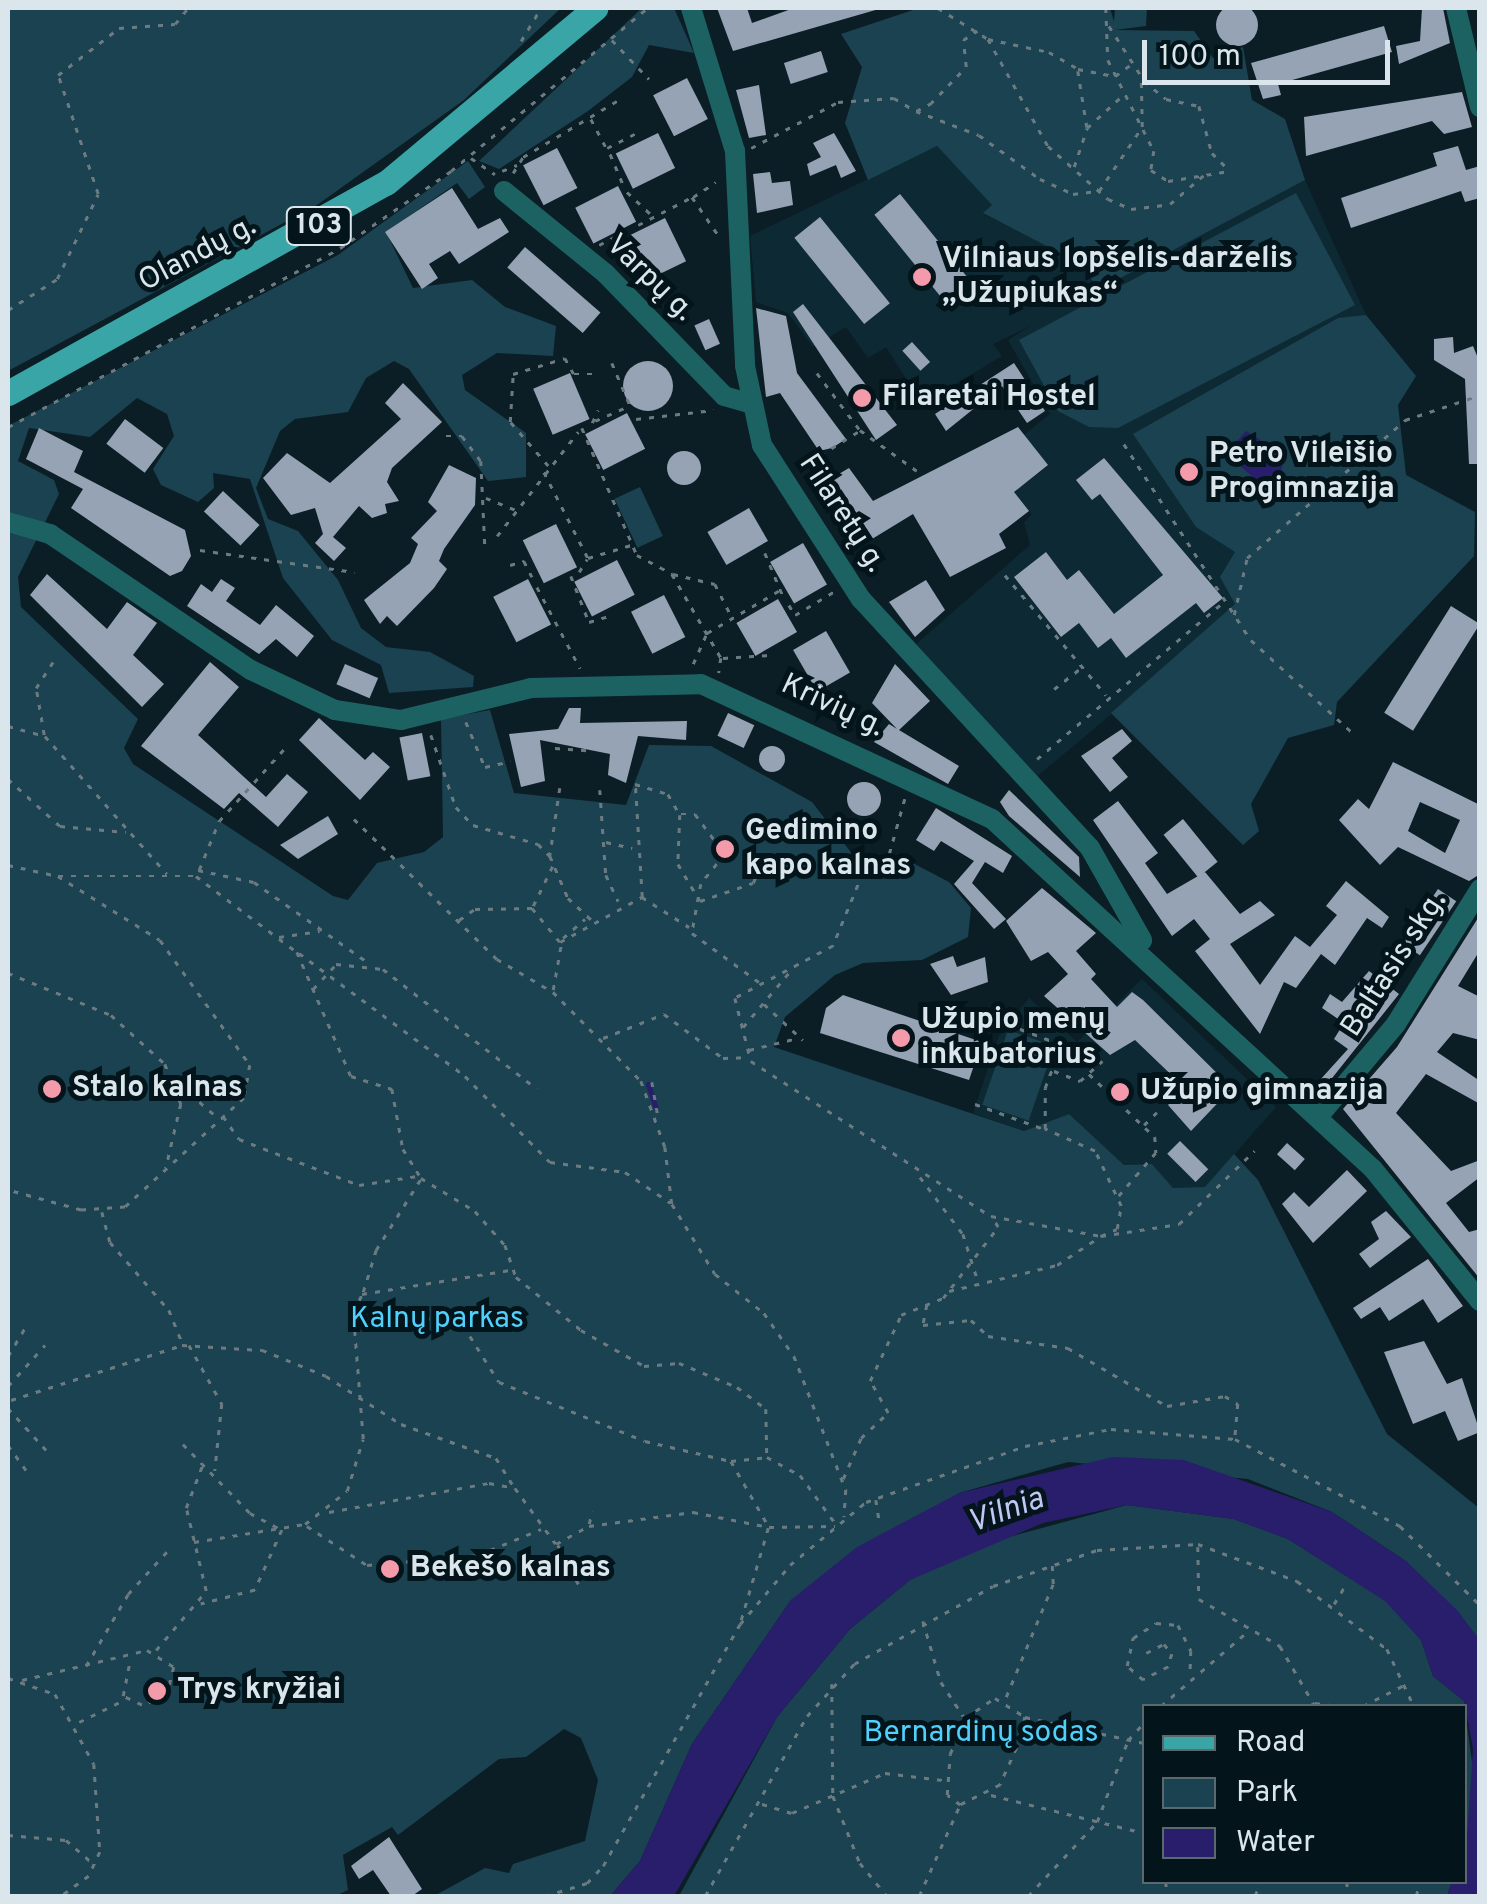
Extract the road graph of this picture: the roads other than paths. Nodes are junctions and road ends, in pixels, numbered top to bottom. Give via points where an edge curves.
1 (596, 8) edge
2 (691, 8) edge
3 (1456, 8) edge
4 (1480, 107) edge
5 (504, 191) road end
6 (8, 392) edge
7 (742, 403) junction
8 (8, 522) edge
9 (1105, 874) junction
10 (1477, 894) edge
11 (1084, 896) junction
12 (1153, 959) junction
13 (1318, 1116) junction
14 (1480, 1301) edge

1 - 6 main road, Olandų g. / 103 via 386,183
2 - 7 street, Filaretų g. via 735,151
3 - 4 street
5 - 7 street, Varpų g.
7 - 9 street, Filaretų g. via 780,479 850,583 918,671 1020,773
8 - 11 street, Krivių g. via 50,534 299,696 357,716 429,716 531,688 684,684 808,726 992,819
9 - 11 street
9 - 12 street, Filaretų g.
10 - 13 street, Baltasis skg. via 1396,1024
11 - 12 street, Krivių g.
12 - 13 street, Krivių g.
13 - 14 street, Krivių g.

